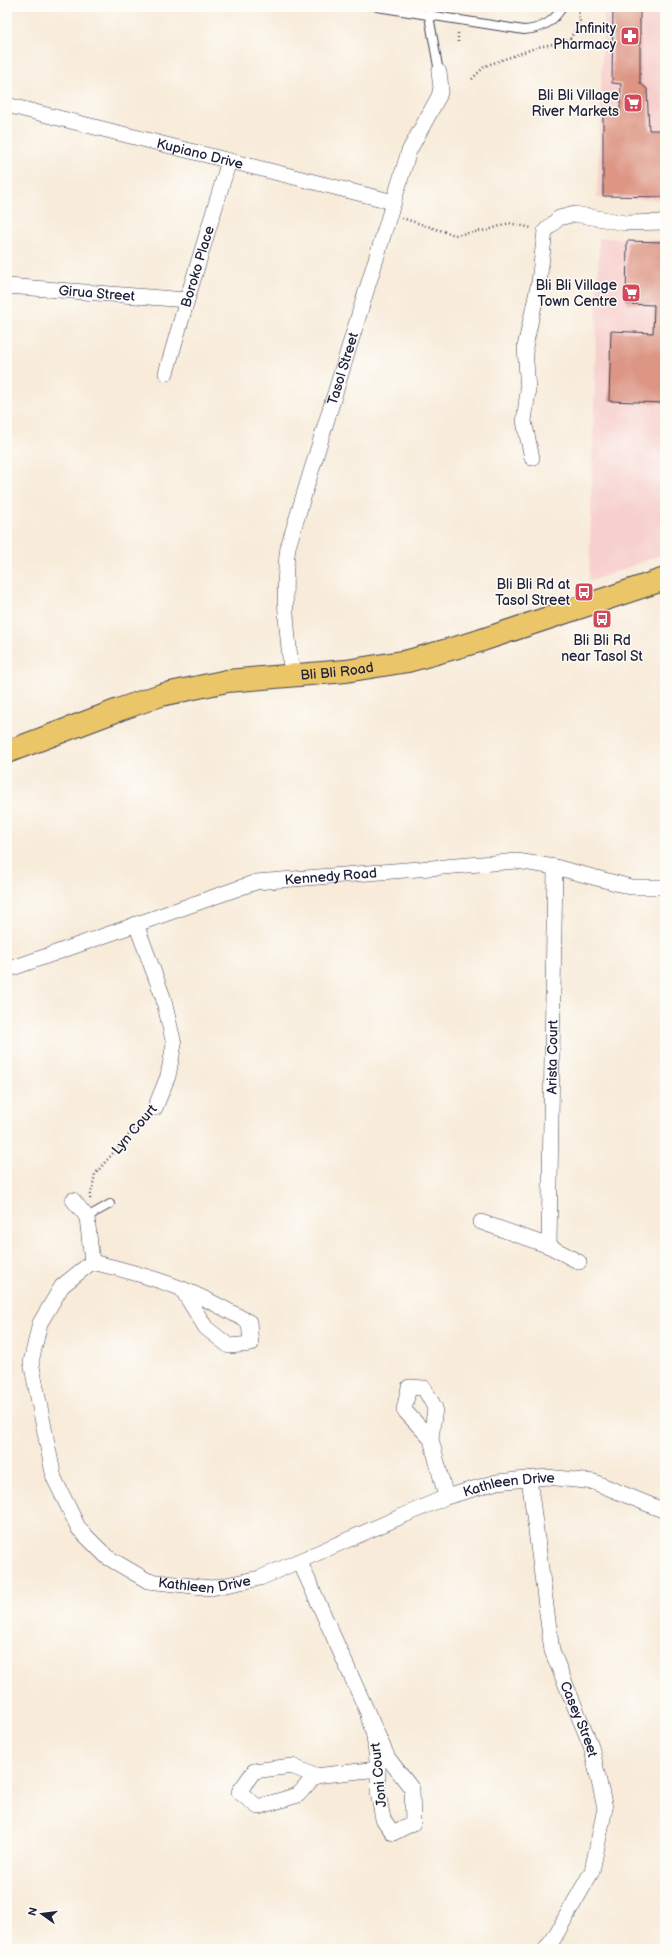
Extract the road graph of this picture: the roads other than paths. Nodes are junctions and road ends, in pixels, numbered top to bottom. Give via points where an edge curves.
1 (377, 7) edge
2 (431, 7) edge
3 (562, 7) edge
4 (429, 16) junction
5 (439, 72) joint
6 (7, 105) edge
7 (230, 161) junction
8 (392, 208) junction
9 (665, 222) edge
10 (7, 286) edge
11 (187, 300) junction
12 (166, 373) dead end
13 (532, 458) dead end
14 (665, 579) edge
15 (292, 676) junction
16 (7, 752) edge
17 (555, 867) junction
18 (665, 887) edge
19 (136, 924) junction
20 (7, 970) edge
21 (155, 1108) road end
22 (73, 1200) dead end
23 (110, 1204) dead end
24 (87, 1217) junction
25 (481, 1222) dead end
26 (549, 1246) junction
27 (92, 1262) junction
28 (579, 1262) dead end
29 (181, 1288) junction
30 (431, 1438) dead end
31 (529, 1478) junction
32 (446, 1497) junction
33 (665, 1511) edge
34 (300, 1562) junction
35 (368, 1716) junction
36 (378, 1769) junction
37 (315, 1776) dead end
38 (546, 1949) edge

1 - 4 lane
2 - 4 lane
3 - 4 lane via 554,20 531,30 516,30
4 - 5 lane
5 - 8 street, Tasol Street via 439,96 413,140
6 - 7 street, Kupiano Drive
7 - 8 street, Kupiano Drive
7 - 11 street, Boroko Place
8 - 15 street, Tasol Street via 288,547 284,599
9 - 13 street via 625,223 575,214 559,218 545,231 539,282 525,348 528,390 524,421
10 - 11 street, Girua Street
11 - 12 street, Boroko Place
14 - 15 main road, Bli Bli Road via 436,654 380,667
15 - 16 main road, Bli Bli Road via 227,681 161,696
17 - 18 street, Kennedy Road via 631,887
17 - 19 street, Kennedy Road via 517,861 256,882
17 - 26 street, Arista Court
19 - 20 street, Kennedy Road
19 - 21 street, Lyn Court via 163,997 174,1044 168,1076
22 - 24 street
23 - 24 lane
24 - 27 street
25 - 26 street
26 - 28 street
27 - 29 street via 142,1274
27 - 34 street, Kathleen Drive via 62,1286 40,1323 31,1362 54,1478 79,1529 107,1556 148,1581 211,1588 260,1578
29 - 29 street via 249,1322 251,1344 229,1346 206,1328
30 - 32 street
31 - 32 street, Kathleen Drive via 497,1482
31 - 33 street, Kathleen Drive via 547,1477 594,1482
31 - 38 street, Casey Street via 552,1651 591,1746 605,1808 592,1871
32 - 34 street, Kathleen Drive
34 - 35 street, Joni Court
35 - 36 street, Joni Court via 374,1736
35 - 36 street, Joni Court via 388,1758 412,1789 414,1822 394,1833 383,1818 378,1793
36 - 37 street

